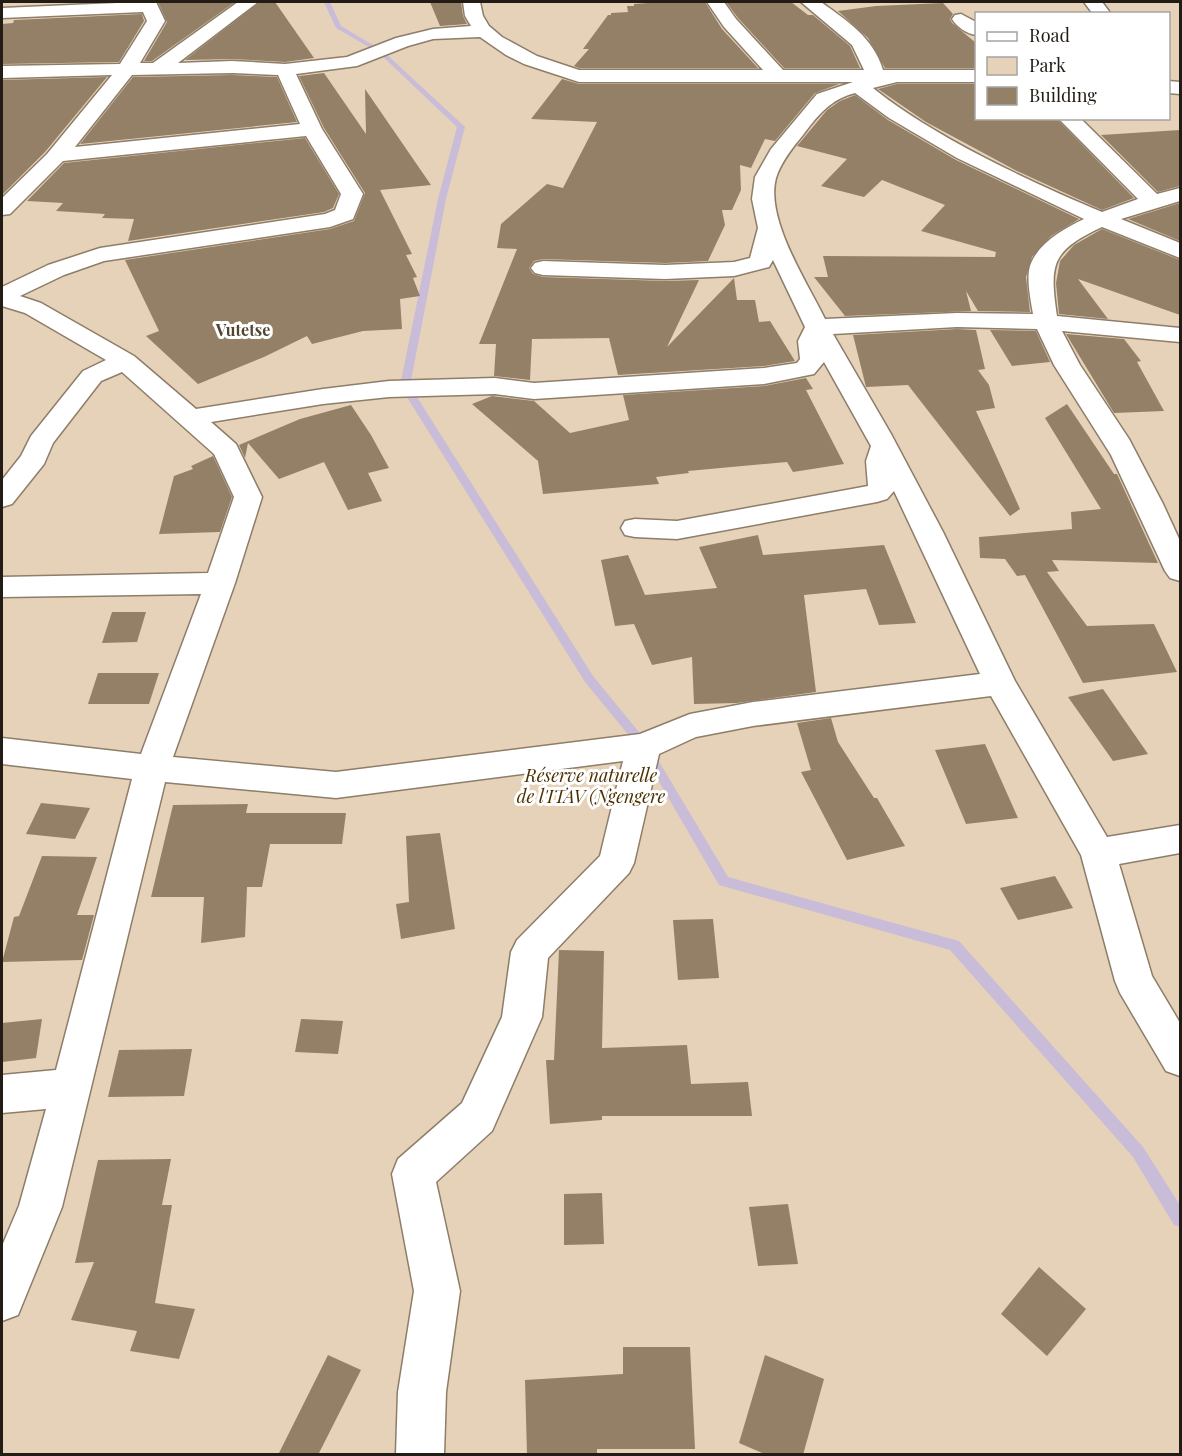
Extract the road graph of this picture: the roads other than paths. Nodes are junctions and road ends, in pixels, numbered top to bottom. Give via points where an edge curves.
1 (249, 2) edge
2 (472, 2) edge
3 (716, 2) edge
4 (810, 2) edge
5 (150, 4) edge
6 (2, 13) edge
7 (961, 20) dead end
8 (975, 29) edge
9 (485, 31) junction
10 (127, 69) junction
11 (157, 69) junction
12 (285, 70) junction
13 (2, 72) edge
14 (778, 76) junction
15 (975, 76) edge
16 (867, 80) junction
17 (1070, 120) edge
18 (312, 129) junction
19 (60, 155) junction
20 (1180, 194) edge
21 (1154, 202) junction
22 (2, 209) edge
23 (1100, 220) junction
24 (769, 228) junction
25 (1180, 251) edge
26 (543, 268) dead end
27 (2, 297) edge
28 (1046, 322) junction
29 (817, 327) junction
30 (1180, 335) edge
31 (125, 361) junction
32 (191, 418) junction
33 (884, 446) junction
34 (2, 498) edge
35 (635, 528) dead end
36 (1180, 571) edge
37 (220, 583) junction
38 (2, 587) edge
39 (1000, 683) junction
40 (644, 746) junction
41 (2, 751) edge
42 (152, 768) junction
43 (1180, 839) edge
44 (1098, 853) junction
45 (1180, 1058) edge
46 (72, 1088) junction
47 (2, 1094) edge
48 (2, 1299) edge
49 (420, 1455) edge

1 - 11 street
2 - 9 street via 474,17
3 - 14 street
4 - 16 street via 869,54
5 - 6 street
5 - 10 street via 156,21
7 - 8 street
9 - 12 street via 433,34 351,62
9 - 14 street via 529,61 579,76
10 - 11 street
10 - 13 street
10 - 19 street
11 - 12 street
12 - 18 street
14 - 16 street
15 - 16 street via 901,75
16 - 23 street via 879,104 983,165
16 - 24 street via 824,98 781,149 766,177 763,199
17 - 21 street
18 - 19 street
18 - 27 street via 352,194 345,214 330,220 100,255 56,270
19 - 22 street
20 - 21 street
21 - 23 street
23 - 25 street
23 - 28 street via 1076,231 1049,255 1042,267
24 - 26 street via 761,262 746,268 616,274
24 - 29 street
27 - 31 street via 33,308
28 - 29 street via 957,320
28 - 30 street
28 - 36 street via 1116,439
29 - 32 street via 810,341 813,360 805,369 764,376 534,391 513,386 405,386
29 - 33 street
31 - 32 street
31 - 34 street via 92,376
32 - 37 street via 226,450 248,497
33 - 35 street via 880,460 882,488 877,493 677,530
33 - 39 street
37 - 38 street
37 - 42 street
39 - 40 street via 753,714 690,726
39 - 44 street
40 - 42 street via 336,785
40 - 49 street via 616,862 530,952 522,1017 477,1117 413,1174 437,1291 422,1392
41 - 42 street
42 - 46 street
43 - 44 street
44 - 45 street via 1134,981
46 - 47 street
46 - 48 street via 40,1207

